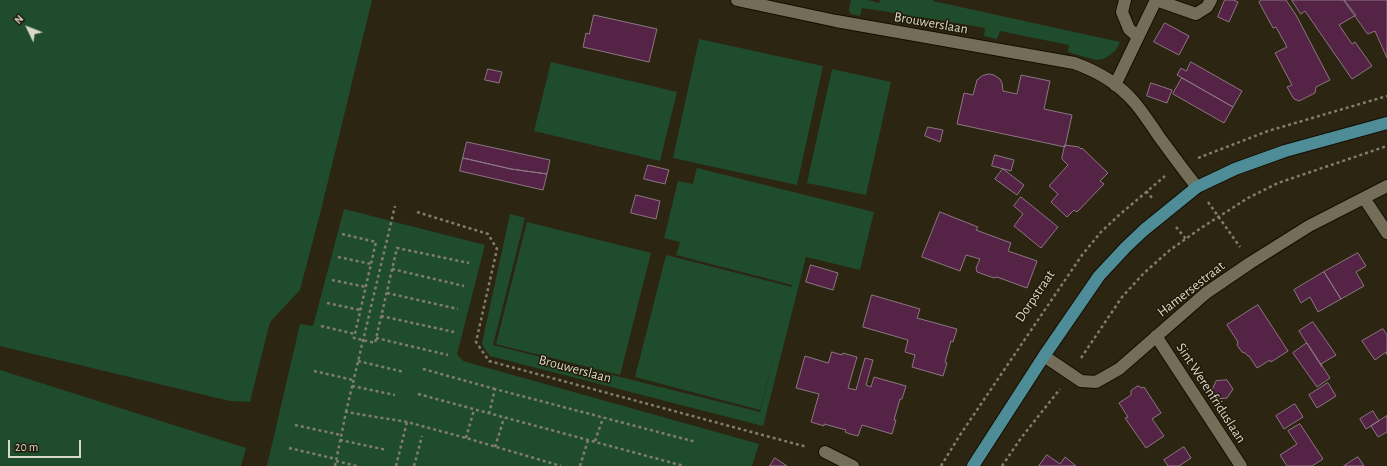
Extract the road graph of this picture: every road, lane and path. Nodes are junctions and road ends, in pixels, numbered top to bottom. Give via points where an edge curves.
1 (737, 0) edge
2 (1125, 0) edge
3 (1210, 0) edge
4 (1138, 37) junction
5 (1115, 84) junction
6 (1387, 96) edge
7 (1387, 122) edge
8 (1387, 146) edge
9 (1180, 166) junction
10 (1197, 186) junction
11 (1387, 186) edge
12 (1364, 198) junction
13 (395, 206) dead end
14 (417, 212) dead end
15 (1219, 216) junction
16 (342, 234) dead end
17 (1387, 234) edge
18 (338, 257) dead end
19 (469, 263) dead end
20 (1250, 263) junction
21 (371, 264) junction
22 (392, 269) junction
23 (332, 280) dead end
24 (464, 286) dead end
25 (366, 287) junction
26 (387, 293) junction
27 (328, 303) dead end
28 (458, 309) dead end
29 (360, 310) junction
30 (381, 316) junction
31 (322, 326) dead end
32 (454, 332) dead end
33 (355, 334) junction
34 (1156, 336) junction
35 (376, 338) junction
36 (363, 340) junction
37 (448, 355) dead end
38 (1044, 356) junction
39 (358, 361) junction
40 (423, 369) dead end
41 (314, 371) dead end
42 (404, 372) dead end
43 (1070, 375) junction
44 (354, 380) junction
45 (352, 386) junction
46 (495, 389) junction
47 (418, 394) dead end
48 (395, 396) dead end
49 (474, 410) junction
50 (346, 412) junction
51 (488, 414) junction
52 (504, 418) junction
53 (603, 418) junction
54 (407, 422) junction
55 (296, 425) dead end
56 (341, 435) junction
57 (422, 436) dead end
58 (466, 438) junction
59 (340, 440) junction
60 (588, 440) junction
61 (595, 441) junction
62 (696, 442) dead end
63 (495, 446) junction
64 (289, 448) dead end
65 (387, 450) dead end
66 (825, 452) joint
67 (336, 460) junction
68 (335, 466) edge
69 (357, 466) edge
70 (396, 466) edge
71 (414, 466) edge
72 (561, 466) edge
73 (580, 466) edge
74 (684, 466) edge
75 (853, 466) edge
76 (941, 466) edge
77 (973, 466) edge
78 (1002, 466) edge
79 (1241, 466) edge

1 - 5 street, Brouwerslaan via 836,22 1074,63 1104,76
2 - 4 street via 1122,12 1129,29
3 - 4 street via 1207,7 1196,14 1156,0
4 - 5 street
5 - 9 street, Brouwerslaan via 1134,102
6 - 9 path via 1268,131
7 - 10 main road via 1285,151
8 - 15 path via 1278,183
9 - 10 street, Brouwerslaan
9 - 76 path, Dorpstraat via 1169,172 1118,216 1082,255
10 - 15 path
10 - 38 main road via 1144,230 1099,276
11 - 12 street, Hamersestraat
12 - 17 street
12 - 20 street, Hamersestraat via 1309,226
13 - 36 path
14 - 66 path, Brouwerslaan via 488,234 497,249 476,342 489,361
15 - 20 path
15 - 43 path via 1170,250 1126,292
16 - 21 path via 376,242
18 - 21 path
19 - 22 path via 397,248
20 - 34 street, Hamersestraat via 1206,294
21 - 25 path
22 - 24 path
22 - 26 path
23 - 25 path
25 - 29 path
26 - 28 path
26 - 30 path
27 - 29 path
29 - 33 path
30 - 32 path
30 - 35 path
31 - 33 path
33 - 36 path via 354,338
34 - 43 street, Hamersestraat via 1119,369 1096,382 1081,381
34 - 79 street, Sint Werenfriduslaan
35 - 36 path via 375,343
35 - 37 path
36 - 39 path
38 - 43 street, Hamersestraat
38 - 77 main road
39 - 42 path
39 - 44 path
40 - 46 path
41 - 44 path
43 - 78 path
44 - 45 path
45 - 48 path
45 - 50 path
46 - 51 path
46 - 53 path
47 - 49 path
49 - 51 path
49 - 58 path
50 - 54 path
50 - 56 path
51 - 52 path
52 - 60 path
52 - 63 path
53 - 61 path
53 - 62 path
54 - 58 path
54 - 70 path
55 - 56 path
56 - 59 path
57 - 71 path
58 - 63 path
59 - 65 path
59 - 67 path
60 - 61 path
60 - 73 path
61 - 74 path
63 - 72 path
64 - 67 path
66 - 75 street
67 - 68 path
67 - 69 path

